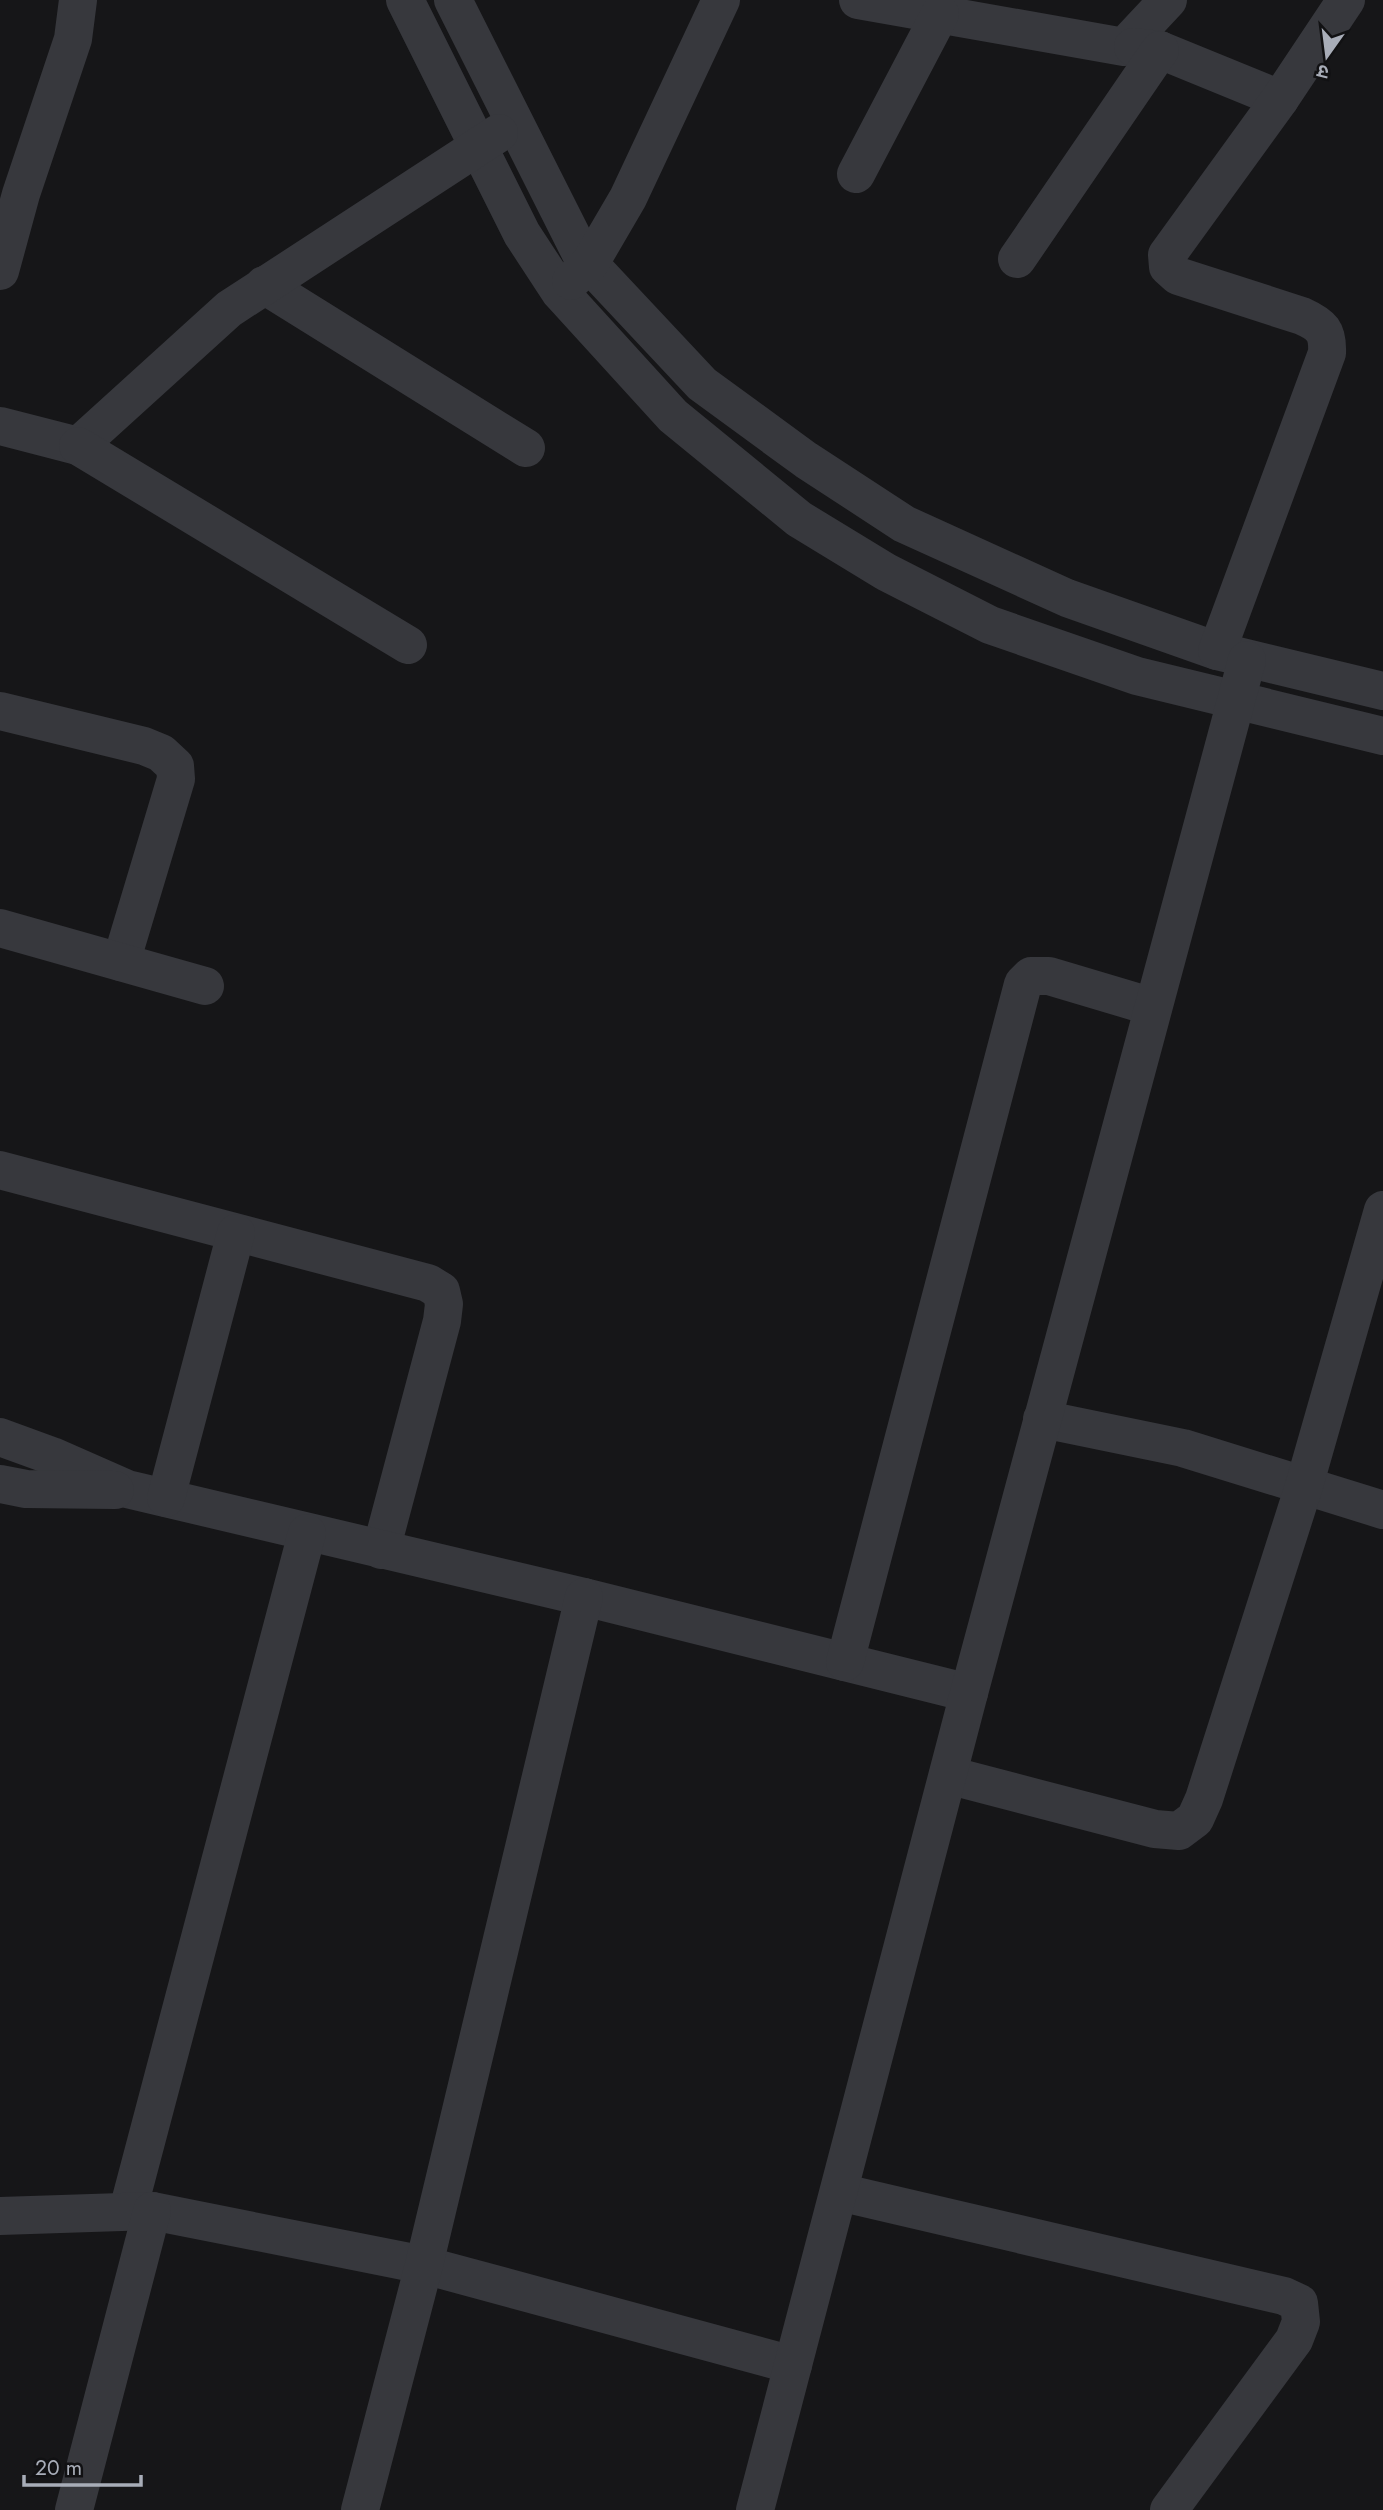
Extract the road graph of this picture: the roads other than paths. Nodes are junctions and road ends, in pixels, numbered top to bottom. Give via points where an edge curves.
1 (78, 0) edge
2 (405, 0) edge
3 (453, 0) edge
4 (721, 0) edge
5 (858, 0) edge
6 (1168, 0) edge
7 (1346, 0) edge
8 (940, 14) junction
9 (1142, 48) junction
10 (1280, 99) junction
11 (513, 122) junction
12 (479, 147) junction
13 (856, 174) dead end
14 (10, 192) edge
15 (1017, 259) dead end
16 (590, 263) junction
17 (0, 271) edge
18 (264, 285) junction
19 (559, 292) junction
20 (0, 426) edge
21 (78, 446) junction
22 (526, 448) dead end
23 (408, 645) dead end
24 (1232, 655) junction
25 (1383, 691) edge
26 (1235, 700) junction
27 (0, 711) edge
28 (1383, 736) edge
29 (0, 928) edge
30 (121, 962) junction
31 (205, 986) dead end
32 (1153, 1007) junction
33 (0, 1170) edge
34 (1383, 1210) edge
35 (236, 1233) junction
36 (1374, 1276) edge
37 (1042, 1419) junction
38 (0, 1437) edge
39 (0, 1484) edge
40 (1304, 1486) junction
41 (127, 1489) junction
42 (166, 1499) junction
43 (1383, 1510) edge
44 (307, 1533) junction
45 (382, 1550) junction
46 (584, 1597) junction
47 (845, 1662) junction
48 (969, 1693) junction
49 (948, 1775) junction
50 (839, 2192) junction
51 (140, 2210) junction
52 (0, 2216) edge
53 (424, 2266) junction
54 (793, 2365) junction
55 (74, 2510) edge
56 (360, 2510) edge
57 (755, 2510) edge
58 (1169, 2510) edge

1 - 14 street via 73,39
2 - 12 street
3 - 11 street
4 - 16 street via 628,198
5 - 8 street
6 - 9 street
7 - 10 street
8 - 9 street
8 - 13 street
9 - 10 street
9 - 15 street
10 - 24 street via 1167,255 1168,267 1178,276 1302,316 1320,324 1328,336 1327,353
11 - 12 street
11 - 16 street via 582,256
12 - 18 street
12 - 19 street via 522,233
14 - 17 street
16 - 19 street
16 - 24 street via 702,384 904,524 1067,598
18 - 21 street via 195,337
18 - 22 street
19 - 26 street via 673,416 799,519 886,572 990,625 1138,676
20 - 21 street
21 - 23 street
24 - 25 street
24 - 26 street
26 - 28 street
26 - 32 street
27 - 30 street via 144,747 161,753 174,765 176,779
29 - 30 street
30 - 31 street
32 - 37 street
32 - 47 street via 1049,976 1031,976 1023,984
33 - 35 street
34 - 36 street
35 - 42 street
35 - 45 street via 428,1283 441,1291 442,1321
36 - 40 street
37 - 40 street via 1184,1448
37 - 48 street
38 - 41 street
39 - 41 street via 26,1489
40 - 43 street
40 - 49 street via 1195,1819 1179,1831 1156,1829
41 - 42 street
42 - 44 street
44 - 45 street
44 - 51 street
45 - 46 street
46 - 47 street
46 - 53 street
47 - 48 street
48 - 49 street
49 - 50 street
50 - 54 street
50 - 58 street via 1299,2303 1301,2322 1294,2340
51 - 52 street
51 - 53 street
51 - 55 street
53 - 54 street
53 - 56 street
54 - 57 street

